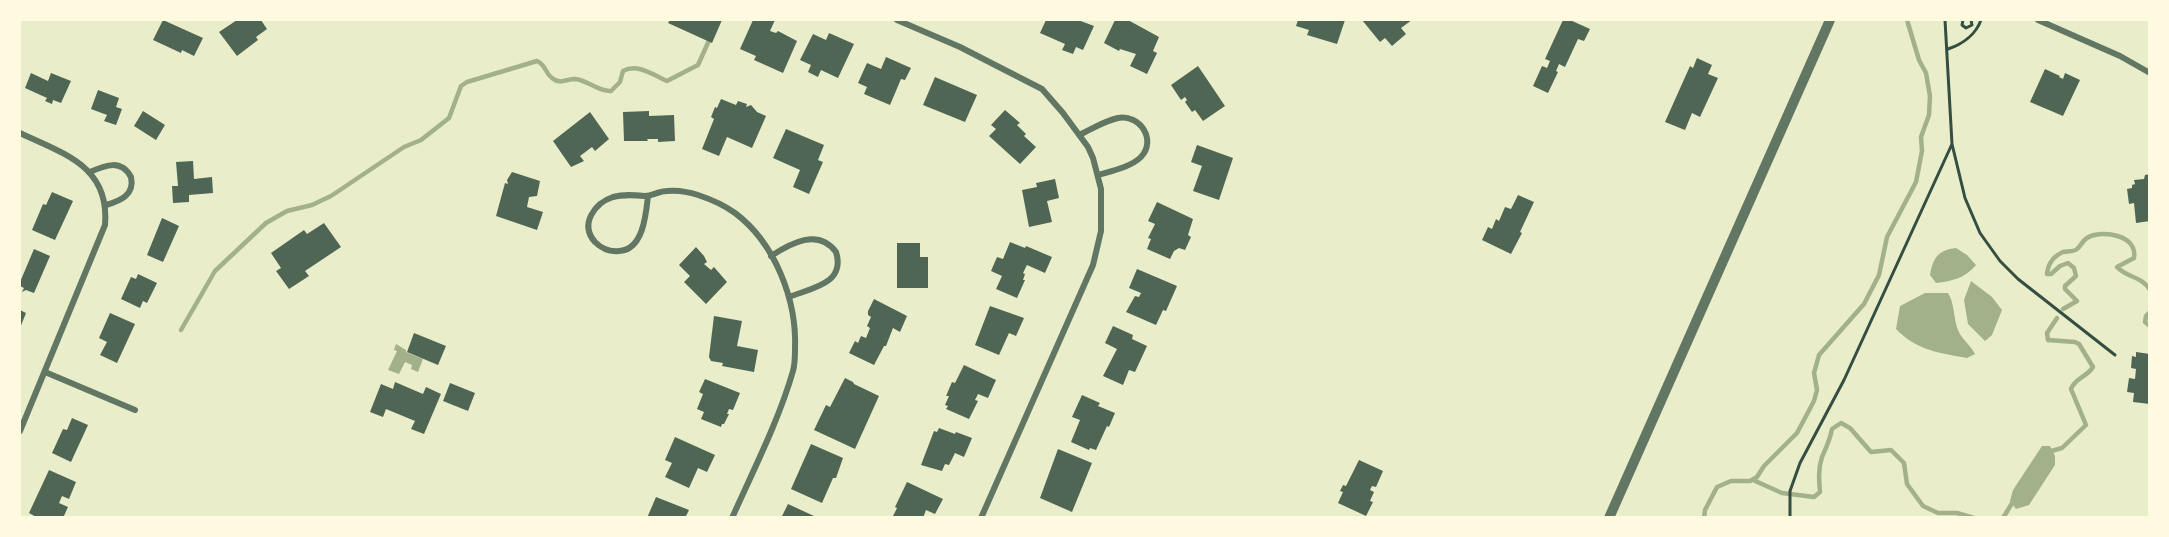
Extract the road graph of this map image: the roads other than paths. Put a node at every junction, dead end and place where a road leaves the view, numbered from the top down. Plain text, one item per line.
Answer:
1 (897, 20) edge
2 (1830, 20) edge
3 (2038, 20) edge
4 (910, 22) edge
5 (2150, 73) edge
6 (20, 133) edge
7 (1079, 135) junction
8 (90, 172) junction
9 (1098, 175) junction
10 (648, 196) junction
11 (106, 205) junction
12 (771, 256) junction
13 (789, 297) junction
14 (45, 372) junction
15 (135, 410) dead end
16 (20, 431) edge
17 (732, 518) edge
18 (981, 518) edge
19 (1609, 518) edge

1 - 4 street
2 - 19 street
3 - 5 street
4 - 7 street
6 - 8 street
7 - 9 street
7 - 9 street
8 - 11 street
8 - 11 street
9 - 18 street
10 - 10 street
10 - 12 street
11 - 14 street
12 - 13 street
12 - 13 street
13 - 17 street
14 - 15 street
14 - 16 street

